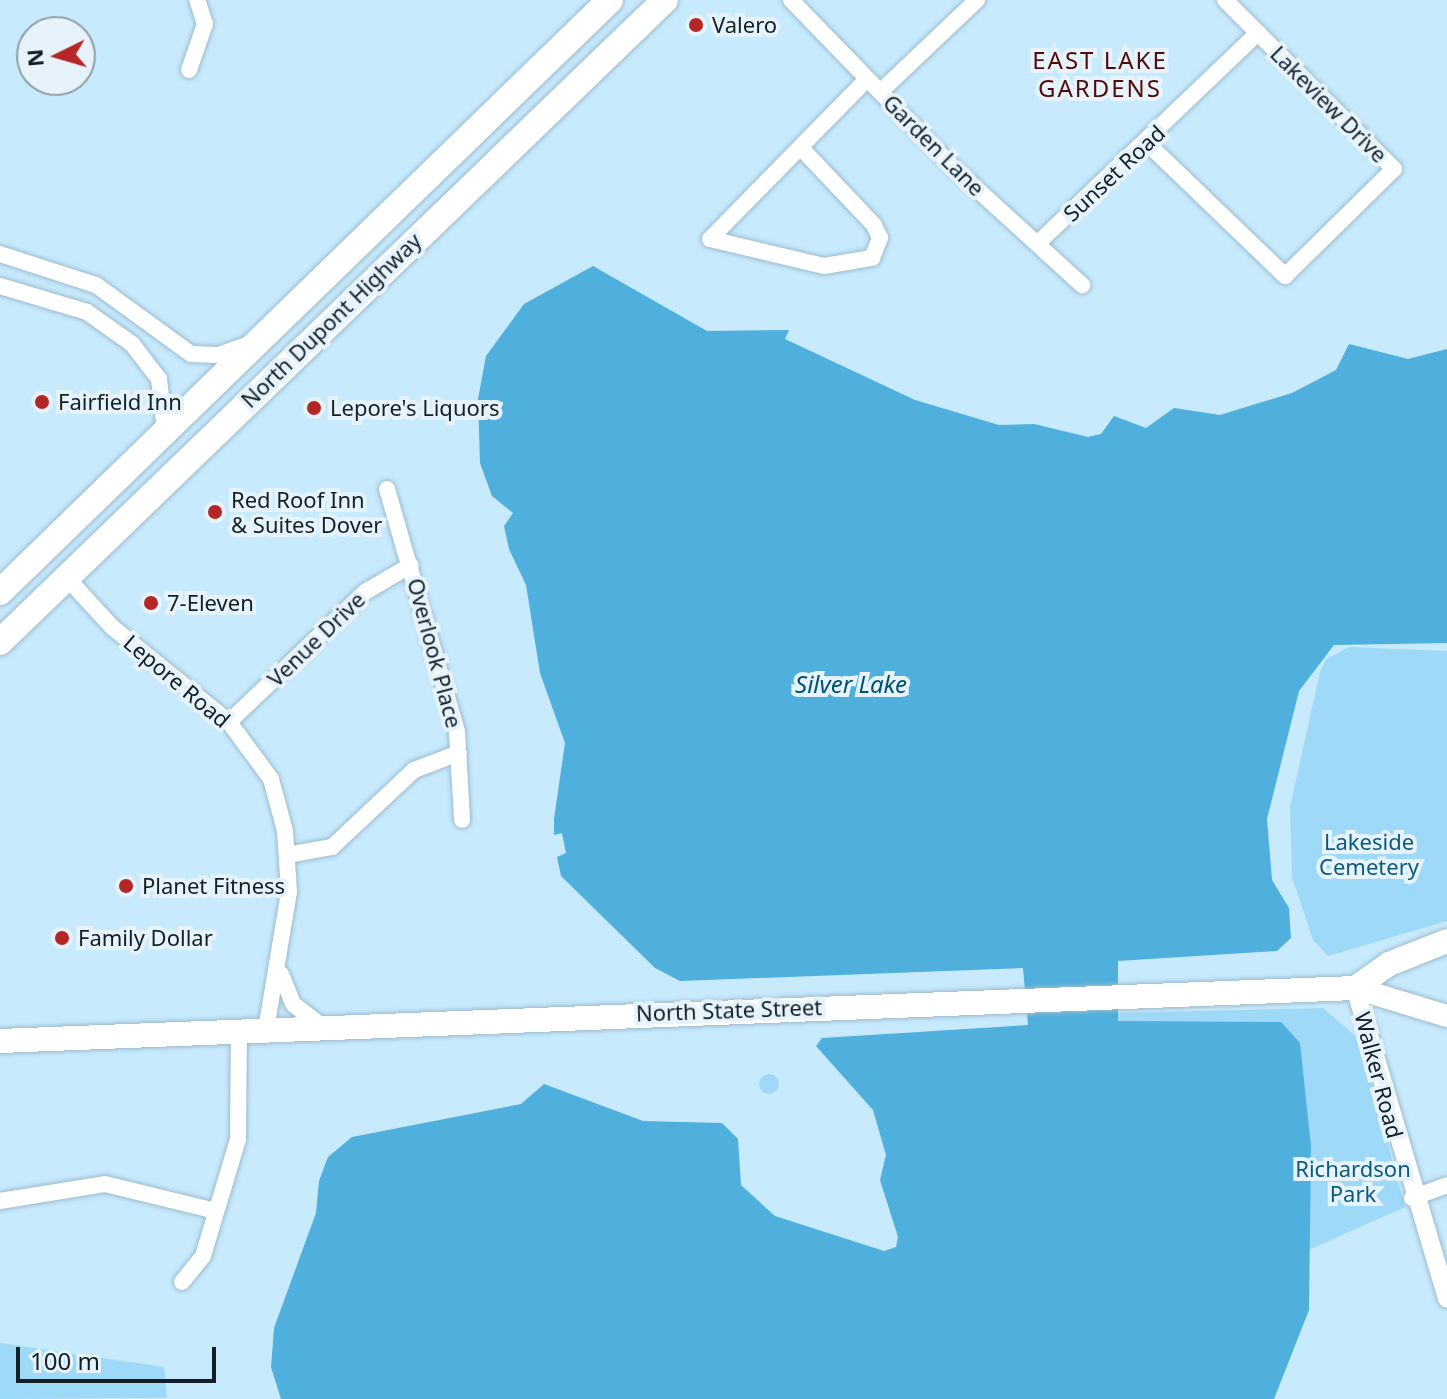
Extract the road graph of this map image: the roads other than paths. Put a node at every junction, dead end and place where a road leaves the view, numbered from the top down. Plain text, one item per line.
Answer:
1 (197, 0) edge
2 (610, 0) edge
3 (665, 0) edge
4 (791, 0) edge
5 (977, 0) edge
6 (1225, 0) edge
7 (1258, 33) junction
8 (189, 70) dead end
9 (867, 79) junction
10 (880, 92) junction
11 (1147, 143) junction
12 (801, 148) junction
13 (1037, 244) junction
14 (0, 254) edge
15 (331, 273) junction
16 (1082, 285) dead end
17 (0, 286) edge
18 (266, 338) junction
19 (285, 364) junction
20 (165, 432) junction
21 (387, 489) dead end
22 (94, 502) junction
23 (411, 565) junction
24 (67, 578) junction
25 (0, 592) edge
26 (0, 642) edge
27 (229, 722) junction
28 (459, 753) junction
29 (462, 820) dead end
30 (287, 855) junction
31 (1447, 941) edge
32 (281, 971) junction
33 (1355, 988) junction
34 (1447, 1016) edge
35 (323, 1027) junction
36 (266, 1029) junction
37 (239, 1030) junction
38 (0, 1041) edge
39 (1447, 1185) edge
40 (1412, 1198) junction
41 (0, 1201) edge
42 (216, 1211) junction
43 (182, 1282) dead end
44 (1447, 1299) edge

1 - 8 street
2 - 15 highway, North Dupont Highway
3 - 19 highway, North Dupont Highway
4 - 9 street, Garden Lane
5 - 10 street
6 - 7 street, Lakeview Drive
7 - 11 street, Sunset Road
7 - 11 street, Lakeview Drive
9 - 10 street, Garden Lane
9 - 12 street
10 - 13 street, Garden Lane
11 - 13 street, Sunset Road
12 - 12 street
13 - 16 street, Garden Lane
14 - 18 street
15 - 18 highway, North Dupont Highway
15 - 19 highway
17 - 20 street
18 - 20 highway, North Dupont Highway
19 - 24 highway, North Dupont Highway
20 - 22 highway, North Dupont Highway
21 - 23 street, Overlook Place
22 - 24 highway
22 - 25 highway, North Dupont Highway
23 - 27 street, Venue Drive
23 - 28 street, Overlook Place
24 - 26 highway, North Dupont Highway
24 - 27 street, Lepore Road
27 - 30 street, Lepore Road
28 - 29 street, Overlook Place
28 - 30 street
30 - 32 street, Lepore Road
31 - 33 main road
32 - 35 street
32 - 36 street, Lepore Road
33 - 34 main road
33 - 35 main road, North State Street
33 - 40 street, Walker Road
35 - 36 main road, North State Street
36 - 37 main road, North State Street
37 - 38 main road, North State Street
37 - 42 street
39 - 40 street
40 - 44 street, Walker Road
41 - 42 street
42 - 43 street

